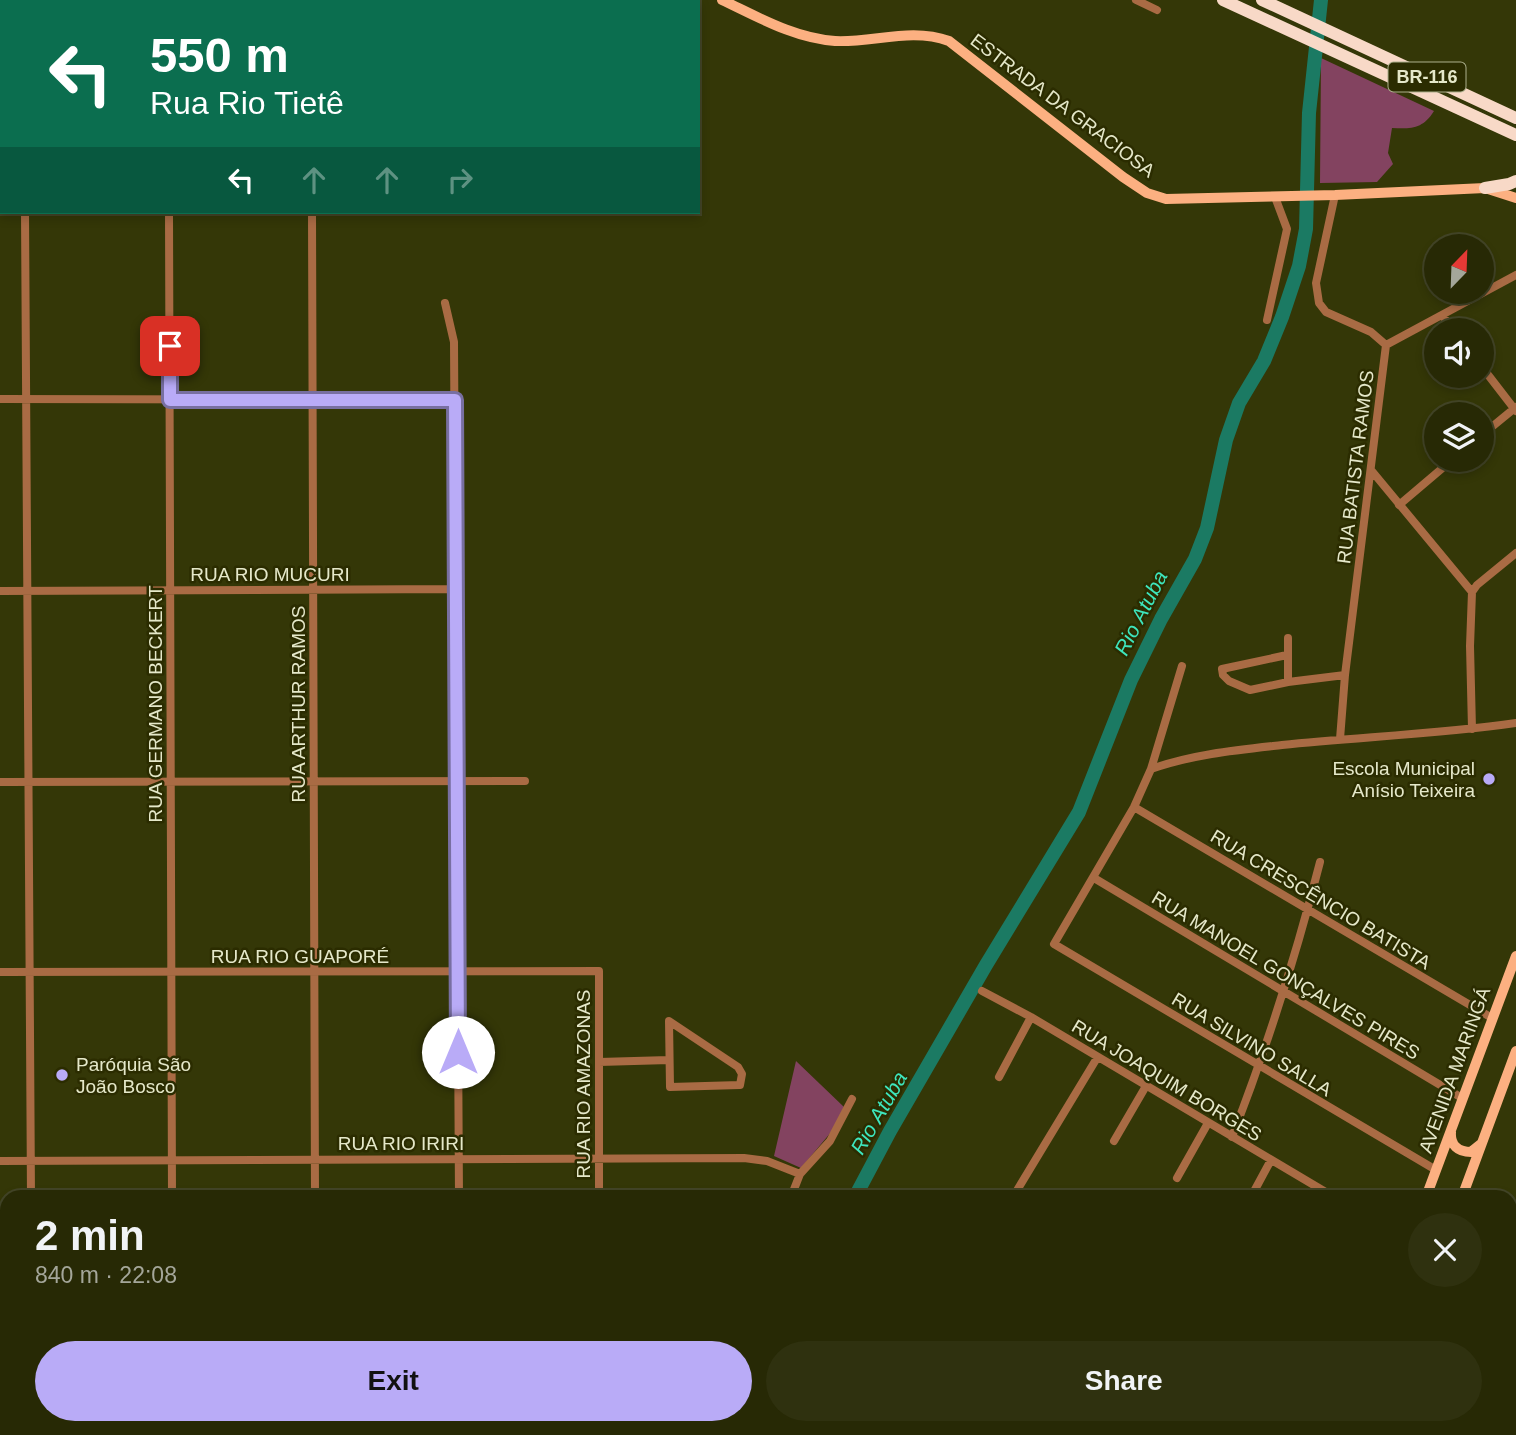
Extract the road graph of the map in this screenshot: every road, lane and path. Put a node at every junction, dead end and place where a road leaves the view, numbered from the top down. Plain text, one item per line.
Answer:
1 (722, 0) edge
2 (1136, 0) edge
3 (1223, 0) edge
4 (1262, 0) edge
5 (1157, 10) dead end
6 (1399, 64) junction
7 (1392, 77) junction
8 (1516, 110) edge
9 (1516, 118) edge
10 (1516, 135) edge
11 (1516, 141) edge
12 (1516, 181) edge
13 (1485, 188) junction
14 (1329, 195) junction
15 (1275, 197) junction
16 (1516, 198) edge
17 (25, 214) edge
18 (169, 214) edge
19 (312, 214) edge
20 (1516, 275) edge
21 (445, 303) dead end
22 (1442, 315) junction
23 (1444, 318) edge
24 (1267, 320) dead end
25 (1386, 345) junction
26 (1494, 383) edge
27 (0, 400) edge
28 (26, 400) junction
29 (170, 400) junction
30 (313, 400) junction
31 (455, 400) junction
32 (1515, 409) edge
33 (1494, 426) edge
34 (1371, 470) junction
35 (1438, 472) edge
36 (1399, 505) junction
37 (1516, 553) edge
38 (456, 589) junction
39 (170, 590) junction
40 (313, 590) junction
41 (0, 591) edge
42 (27, 591) junction
43 (1472, 592) junction
44 (1288, 638) dead end
45 (1287, 654) junction
46 (1182, 666) dead end
47 (1345, 675) junction
48 (1288, 682) junction
49 (1516, 723) edge
50 (1472, 729) junction
51 (1340, 739) junction
52 (1151, 769) junction
53 (457, 781) junction
54 (525, 781) dead end
55 (0, 782) edge
56 (29, 782) junction
57 (171, 782) junction
58 (314, 782) junction
59 (1134, 807) junction
60 (1320, 862) dead end
61 (1094, 878) junction
62 (1308, 910) junction
63 (1516, 956) edge
64 (458, 971) junction
65 (599, 971) joint
66 (0, 972) edge
67 (30, 972) junction
68 (171, 972) junction
69 (314, 972) junction
70 (1516, 985) edge
71 (1503, 989) junction
72 (982, 991) dead end
73 (1285, 992) junction
74 (1031, 1017) junction
75 (1492, 1018) junction
76 (1516, 1051) edge
77 (1097, 1058) junction
78 (669, 1060) junction
79 (599, 1062) junction
80 (1259, 1067) junction
81 (999, 1077) dead end
82 (1146, 1086) junction
83 (1462, 1098) junction
84 (852, 1099) dead end
85 (1208, 1123) junction
86 (1451, 1132) junction
87 (1232, 1137) junction
88 (1114, 1141) dead end
89 (1483, 1142) junction
90 (599, 1158) junction
91 (315, 1159) junction
92 (459, 1159) junction
93 (0, 1160) edge
94 (30, 1160) junction
95 (172, 1160) junction
96 (1271, 1160) junction
97 (1436, 1170) junction
98 (800, 1174) junction
99 (1177, 1178) dead end
100 (31, 1190) edge
101 (172, 1190) edge
102 (315, 1190) edge
103 (459, 1190) edge
104 (598, 1190) edge
105 (794, 1190) edge
106 (1017, 1190) edge
107 (1255, 1190) edge
108 (1322, 1190) edge
109 (1429, 1190) edge
110 (1465, 1190) edge

1 - 15 main road, ESTRADA DA GRACIOSA
2 - 5 street
3 - 7 highway, BR-116
4 - 6 highway, BR-116
6 - 8 highway
6 - 9 highway, BR-116
7 - 10 highway, BR-116
7 - 11 highway
12 - 13 highway
13 - 14 main road, ESTRADA DA GRACIOSA
13 - 16 main road, ESTRADA DA GRACIOSA
14 - 15 main road, ESTRADA DA GRACIOSA
14 - 25 street
15 - 24 street
17 - 28 street
18 - 29 street, RUA GERMANO BECKERT
19 - 30 street, RUA ARTHUR RAMOS
20 - 22 street, RUA BATISTA RAMOS
21 - 31 street
22 - 23 street
22 - 25 street, RUA BATISTA RAMOS
25 - 34 street, RUA BATISTA RAMOS
26 - 32 street
27 - 28 street
28 - 29 street
28 - 42 street
29 - 30 street
29 - 39 street, RUA GERMANO BECKERT
30 - 31 street
30 - 40 street, RUA ARTHUR RAMOS
31 - 38 street
32 - 33 street
34 - 36 street
34 - 47 street, RUA BATISTA RAMOS
35 - 36 street
36 - 43 street
37 - 43 street
38 - 40 street, RUA RIO MUCURI
38 - 53 street
39 - 40 street, RUA RIO MUCURI
39 - 42 street, RUA RIO MUCURI
39 - 57 street, RUA GERMANO BECKERT
40 - 58 street, RUA ARTHUR RAMOS
41 - 42 street, RUA RIO MUCURI
42 - 56 street
43 - 50 street
44 - 45 street
45 - 48 street
45 - 48 street
46 - 52 street
47 - 48 street
47 - 51 street, RUA BATISTA RAMOS
49 - 50 street
50 - 51 street
51 - 52 street
52 - 59 street
53 - 54 street
53 - 58 street
53 - 64 street
55 - 56 street
56 - 57 street
56 - 67 street
57 - 58 street
57 - 68 street, RUA GERMANO BECKERT
58 - 69 street, RUA ARTHUR RAMOS
59 - 61 street
59 - 62 street, RUA CRESCÊNCIO BATISTA
60 - 62 street
61 - 73 street, RUA MANOEL GONÇALVES PIRES
61 - 80 street, RUA SILVINO SALLA
62 - 73 street
62 - 75 street, RUA CRESCÊNCIO BATISTA
63 - 71 main road, AVENIDA MARINGÁ
64 - 65 street, RUA RIO GUAPORÉ
64 - 69 street, RUA RIO GUAPORÉ
64 - 92 street
65 - 79 street, RUA RIO AMAZONAS
66 - 67 street, RUA RIO GUAPORÉ
67 - 68 street, RUA RIO GUAPORÉ
67 - 94 street
68 - 69 street, RUA RIO GUAPORÉ
68 - 95 street, RUA GERMANO BECKERT
69 - 91 street, RUA ARTHUR RAMOS
70 - 71 main road
71 - 75 main road, AVENIDA MARINGÁ
72 - 74 street, RUA JOAQUIM BORGES
73 - 80 street
73 - 83 street, RUA MANOEL GONÇALVES PIRES
74 - 77 street, RUA JOAQUIM BORGES
74 - 81 street
75 - 83 main road, AVENIDA MARINGÁ
76 - 89 main road
77 - 82 street, RUA JOAQUIM BORGES
77 - 106 street
78 - 78 street
78 - 79 street
79 - 90 street, RUA RIO AMAZONAS
80 - 87 street
80 - 97 street, RUA SILVINO SALLA
82 - 85 street, RUA JOAQUIM BORGES
82 - 88 street
83 - 86 main road, AVENIDA MARINGÁ
84 - 98 street
85 - 87 street, RUA JOAQUIM BORGES
85 - 99 street
86 - 89 main road
86 - 97 main road, AVENIDA MARINGÁ
87 - 96 street, RUA JOAQUIM BORGES
89 - 110 main road
90 - 92 street, RUA RIO IRIRI
90 - 98 street, RUA RIO IRIRI
90 - 104 street, RUA RIO AMAZONAS
91 - 92 street, RUA RIO IRIRI
91 - 95 street, RUA RIO IRIRI
91 - 102 street, RUA ARTHUR RAMOS
92 - 103 street
93 - 94 street, RUA RIO IRIRI
94 - 95 street, RUA RIO IRIRI
94 - 100 street
95 - 101 street, RUA GERMANO BECKERT
96 - 107 street
96 - 108 street, RUA JOAQUIM BORGES
97 - 109 main road, AVENIDA MARINGÁ
98 - 105 street

